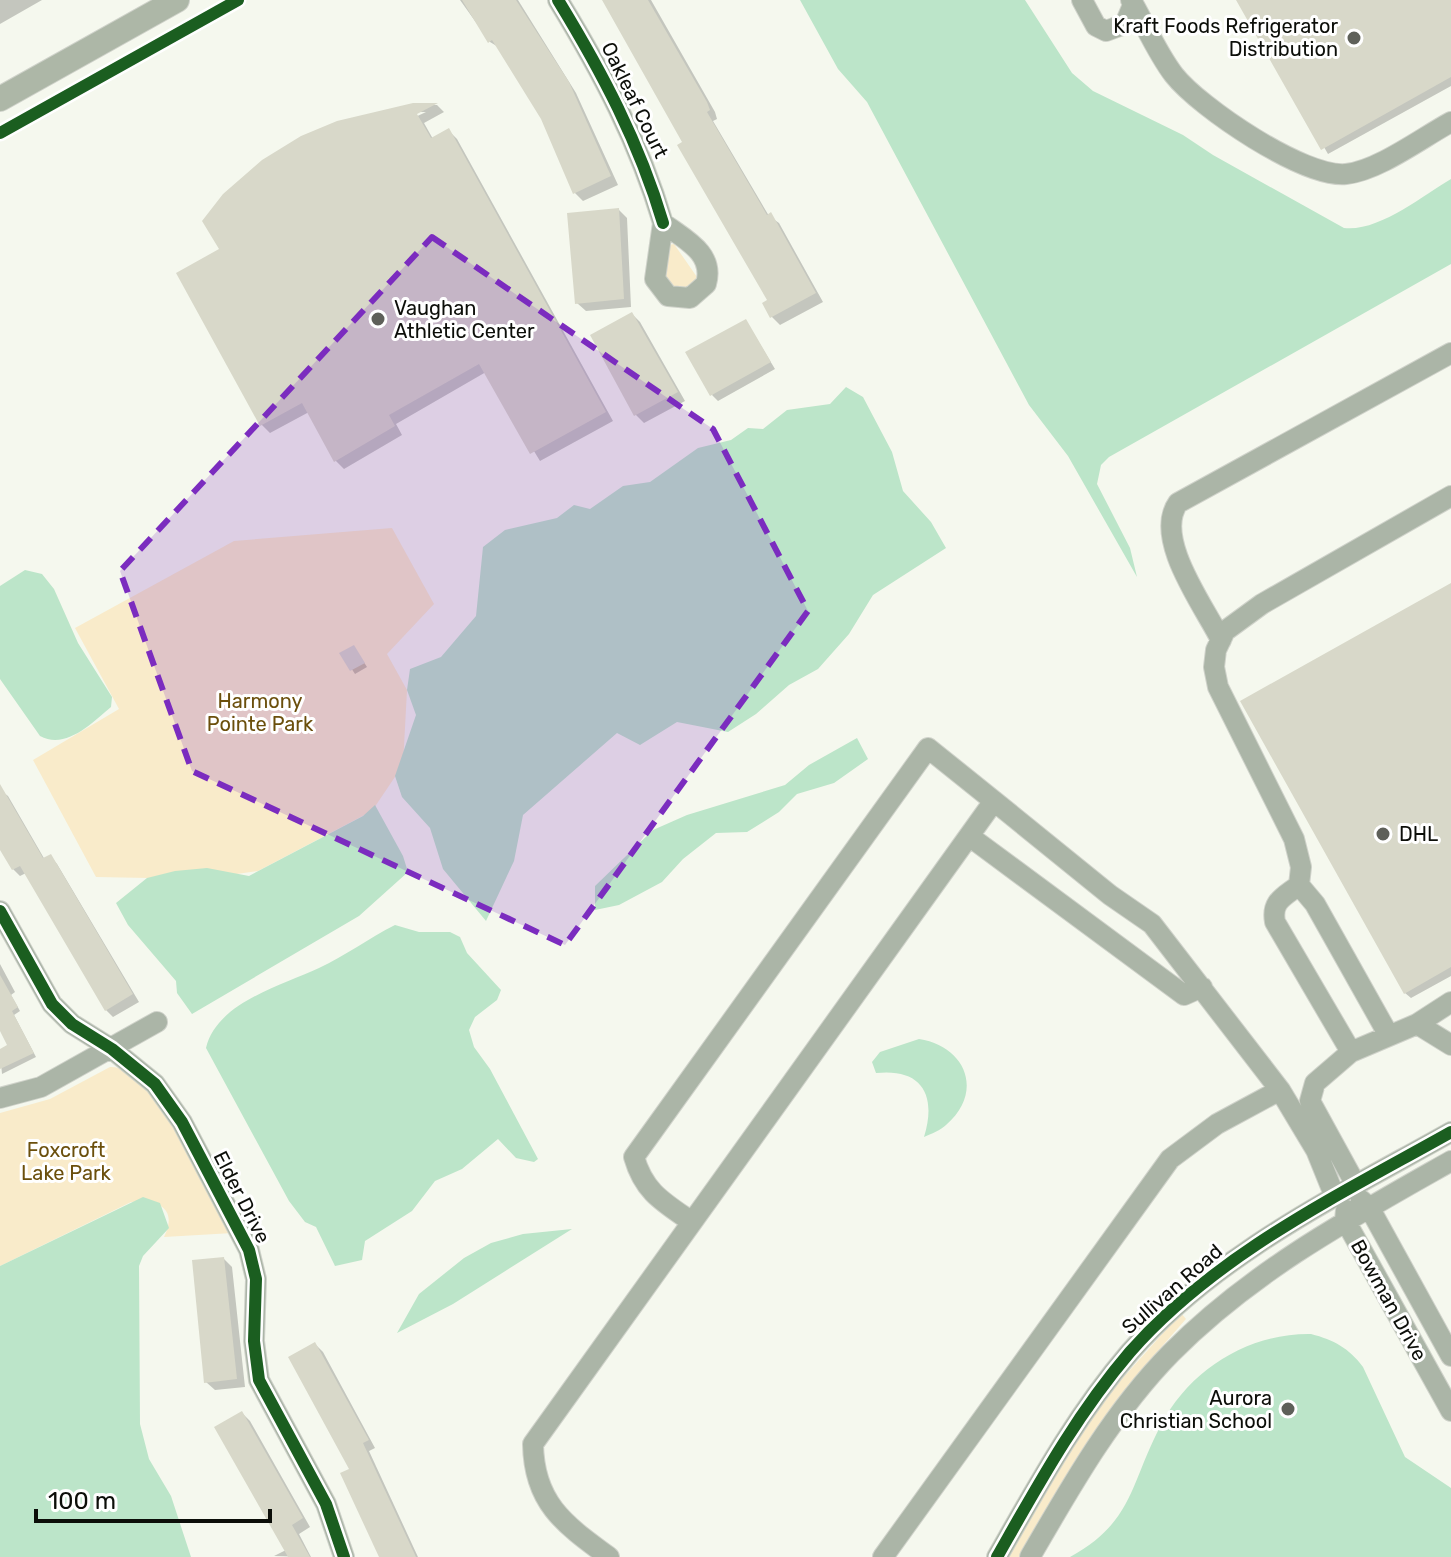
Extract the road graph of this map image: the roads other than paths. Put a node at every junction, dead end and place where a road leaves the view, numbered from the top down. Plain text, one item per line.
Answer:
1 (177, 0) edge
2 (558, 0) edge
3 (1082, 0) edge
4 (1132, 2) edge
5 (0, 99) edge
6 (1451, 122) edge
7 (663, 223) dead end
8 (1451, 353) edge
9 (1451, 496) edge
10 (1221, 640) junction
11 (994, 801) junction
12 (969, 836) junction
13 (1299, 885) junction
14 (0, 911) edge
15 (1202, 987) junction
16 (1451, 1002) edge
17 (157, 1022) dead end
18 (1417, 1024) junction
19 (1388, 1034) junction
20 (1451, 1045) edge
21 (112, 1049) junction
22 (1351, 1052) junction
23 (1280, 1090) junction
24 (0, 1098) edge
25 (1301, 1106) junction
26 (1451, 1132) edge
27 (1451, 1161) edge
28 (1347, 1191) junction
29 (1369, 1207) junction
30 (1345, 1220) junction
31 (692, 1222) junction
32 (1451, 1356) edge
33 (1451, 1411) edge
34 (344, 1557) edge
35 (609, 1557) edge
36 (883, 1557) edge
37 (997, 1557) edge
38 (1030, 1557) edge

1 - 5 main road
2 - 7 street, Oakleaf Court
3 - 4 street
4 - 6 street
8 - 10 street
9 - 10 street
10 - 13 street
11 - 12 street
11 - 15 street
11 - 31 street
12 - 15 street
12 - 31 street
13 - 19 street
13 - 22 street
14 - 21 street, Elder Drive
15 - 23 street
16 - 18 street
17 - 21 street
18 - 19 street
18 - 20 street
19 - 22 street
21 - 24 street
21 - 34 street, Elder Drive
22 - 25 street
23 - 25 street
23 - 36 street
25 - 28 street
26 - 28 street, Sullivan Road
27 - 29 street
28 - 29 street, Bowman Drive
28 - 30 street, Bowman Drive
28 - 37 street, Sullivan Road
29 - 30 street
29 - 32 street, Bowman Drive
30 - 33 street, Bowman Drive
30 - 38 street
31 - 35 street

